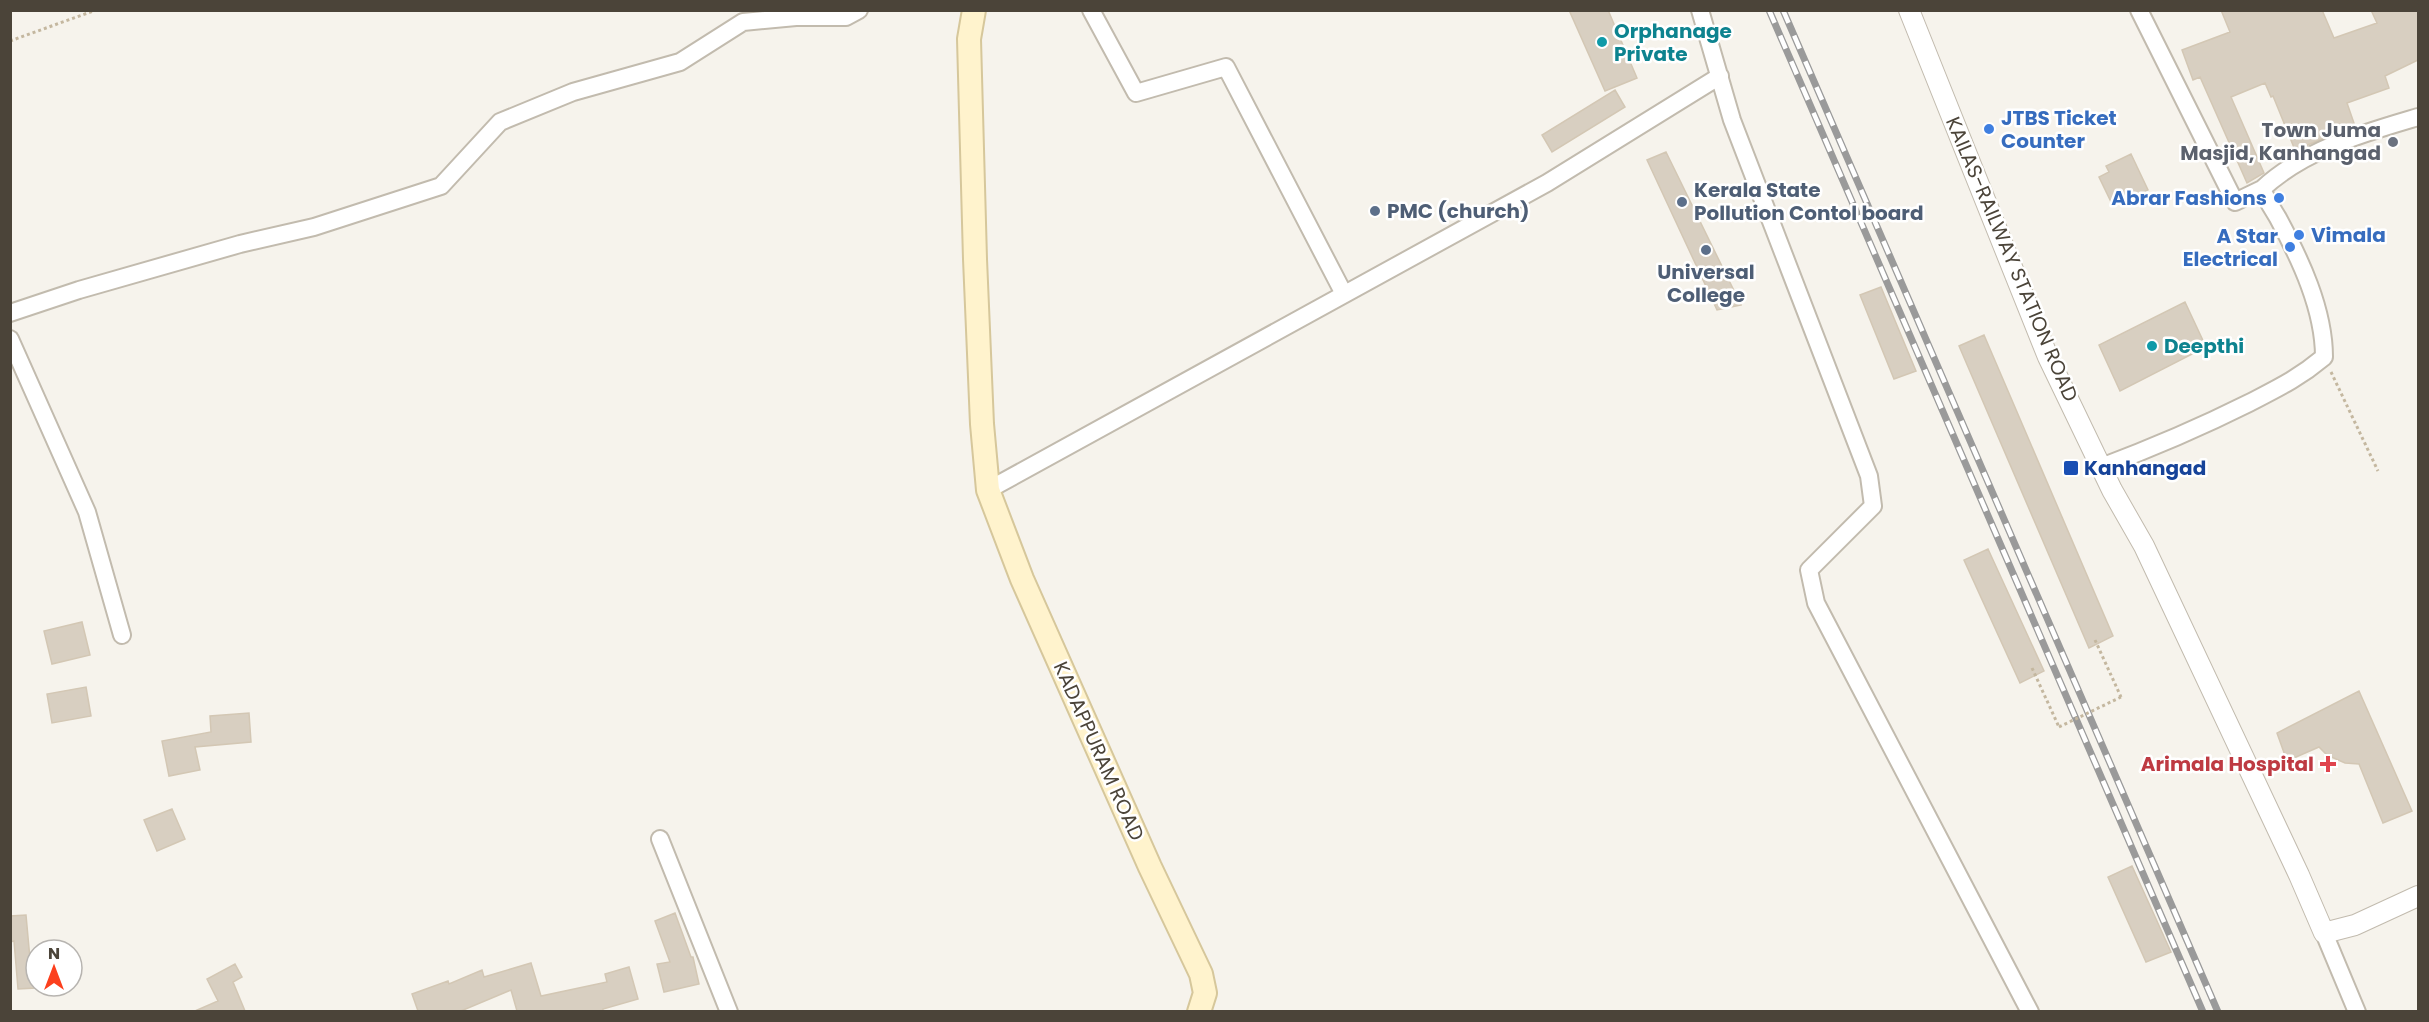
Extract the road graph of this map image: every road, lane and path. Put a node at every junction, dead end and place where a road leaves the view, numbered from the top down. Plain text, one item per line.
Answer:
1 (96, 10) edge
2 (859, 10) edge
3 (974, 10) edge
4 (1092, 10) edge
5 (1700, 10) edge
6 (1909, 10) edge
7 (2139, 10) edge
8 (10, 41) edge
9 (1720, 76) junction
10 (2418, 117) edge
11 (2262, 189) junction
12 (1344, 294) junction
13 (10, 313) edge
14 (10, 339) edge
15 (2324, 357) junction
16 (2101, 467) junction
17 (2378, 471) dead end
18 (988, 490) junction
19 (122, 635) dead end
20 (2095, 640) dead end
21 (2032, 668) dead end
22 (660, 839) dead end
23 (2418, 896) edge
24 (2324, 933) junction
25 (729, 1011) edge
26 (1199, 1011) edge
27 (2030, 1011) edge
28 (2357, 1011) edge

1 - 8 path
2 - 13 street
3 - 18 main road, KADAPPURAM ROAD
4 - 12 street
5 - 9 street
6 - 16 street, KAILAS-RAILWAY STATION ROAD
7 - 11 street
9 - 12 street
9 - 27 street
10 - 11 street
11 - 15 street
12 - 18 street
14 - 19 street
15 - 16 street
15 - 17 path
16 - 24 street, KAILAS-RAILWAY STATION ROAD
18 - 26 main road, KADAPPURAM ROAD
20 - 21 path, bridge
22 - 25 street
23 - 24 street
24 - 28 street

